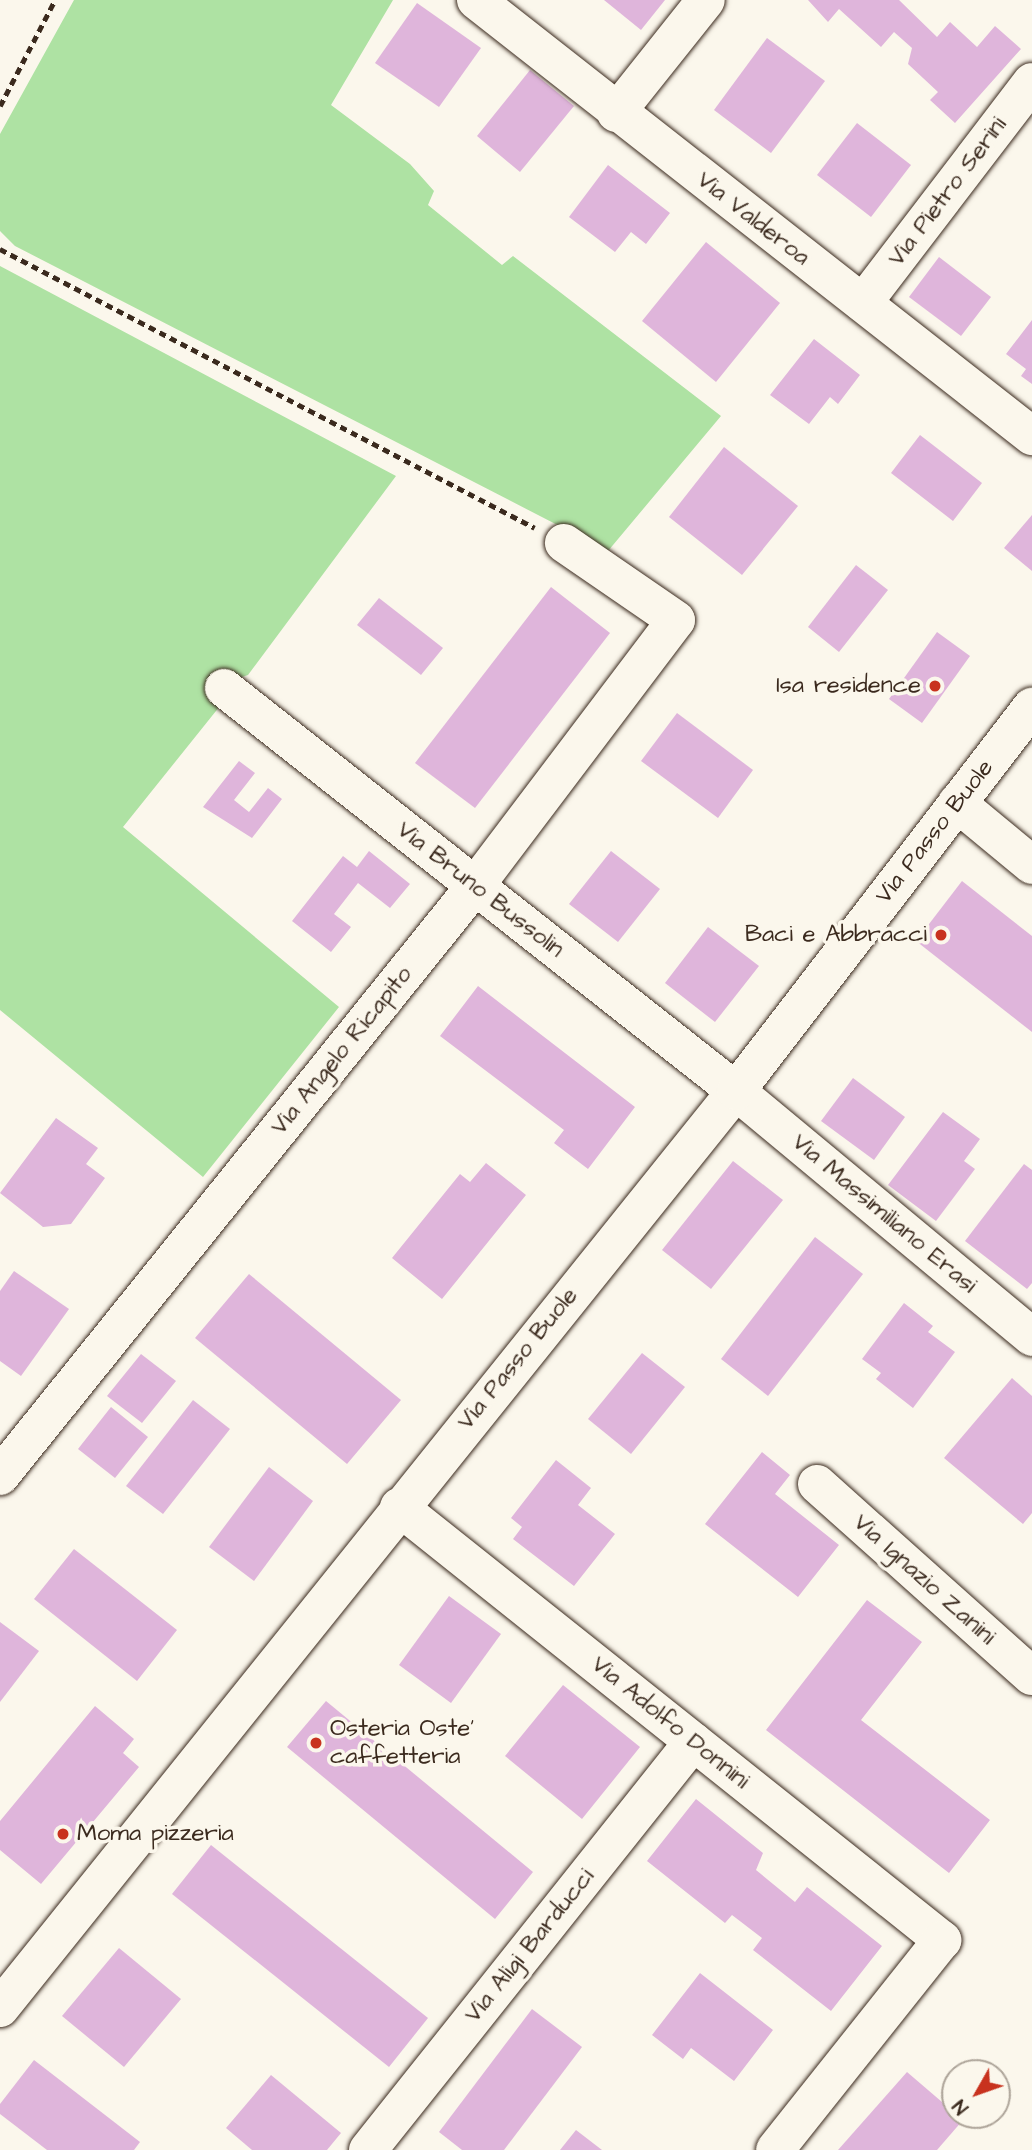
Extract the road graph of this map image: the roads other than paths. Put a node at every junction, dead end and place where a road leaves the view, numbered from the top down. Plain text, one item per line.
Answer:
1 (476, 0) edge
2 (706, 0) edge
3 (1032, 82) edge
4 (616, 113) junction
5 (863, 303) junction
6 (1032, 436) edge
7 (564, 543) road end
8 (224, 688) dead end
9 (1032, 707) edge
10 (957, 803) junction
11 (1032, 865) edge
12 (475, 886) junction
13 (736, 1091) junction
14 (1032, 1337) edge
15 (0, 1476) edge
16 (817, 1484) dead end
17 (399, 1507) junction
18 (1032, 1676) edge
19 (693, 1742) junction
20 (0, 2008) edge
21 (368, 2150) edge
22 (775, 2150) edge

1 - 4 street, Via Valderoa
2 - 4 street
3 - 5 street, Via Pietro Serini
4 - 5 street, Via Valderoa
5 - 6 street, Via Valderoa
7 - 12 street, Via Angelo Ricapito
8 - 12 street, Via Bruno Bussolin
9 - 10 street, Via Passo Buole
10 - 11 street
10 - 13 street, Via Passo Buole
12 - 13 street, Via Bruno Bussolin
12 - 15 street, Via Angelo Ricapito
13 - 14 street, Via Massimiliano Erasi
13 - 17 street, Via Passo Buole
16 - 18 street, Via Ignazio Zanini
17 - 19 street, Via Adolfo Donnini
17 - 20 street, Via Passo Buole
19 - 21 street, Via Aligi Barducci
19 - 22 street, Via Adolfo Donnini

